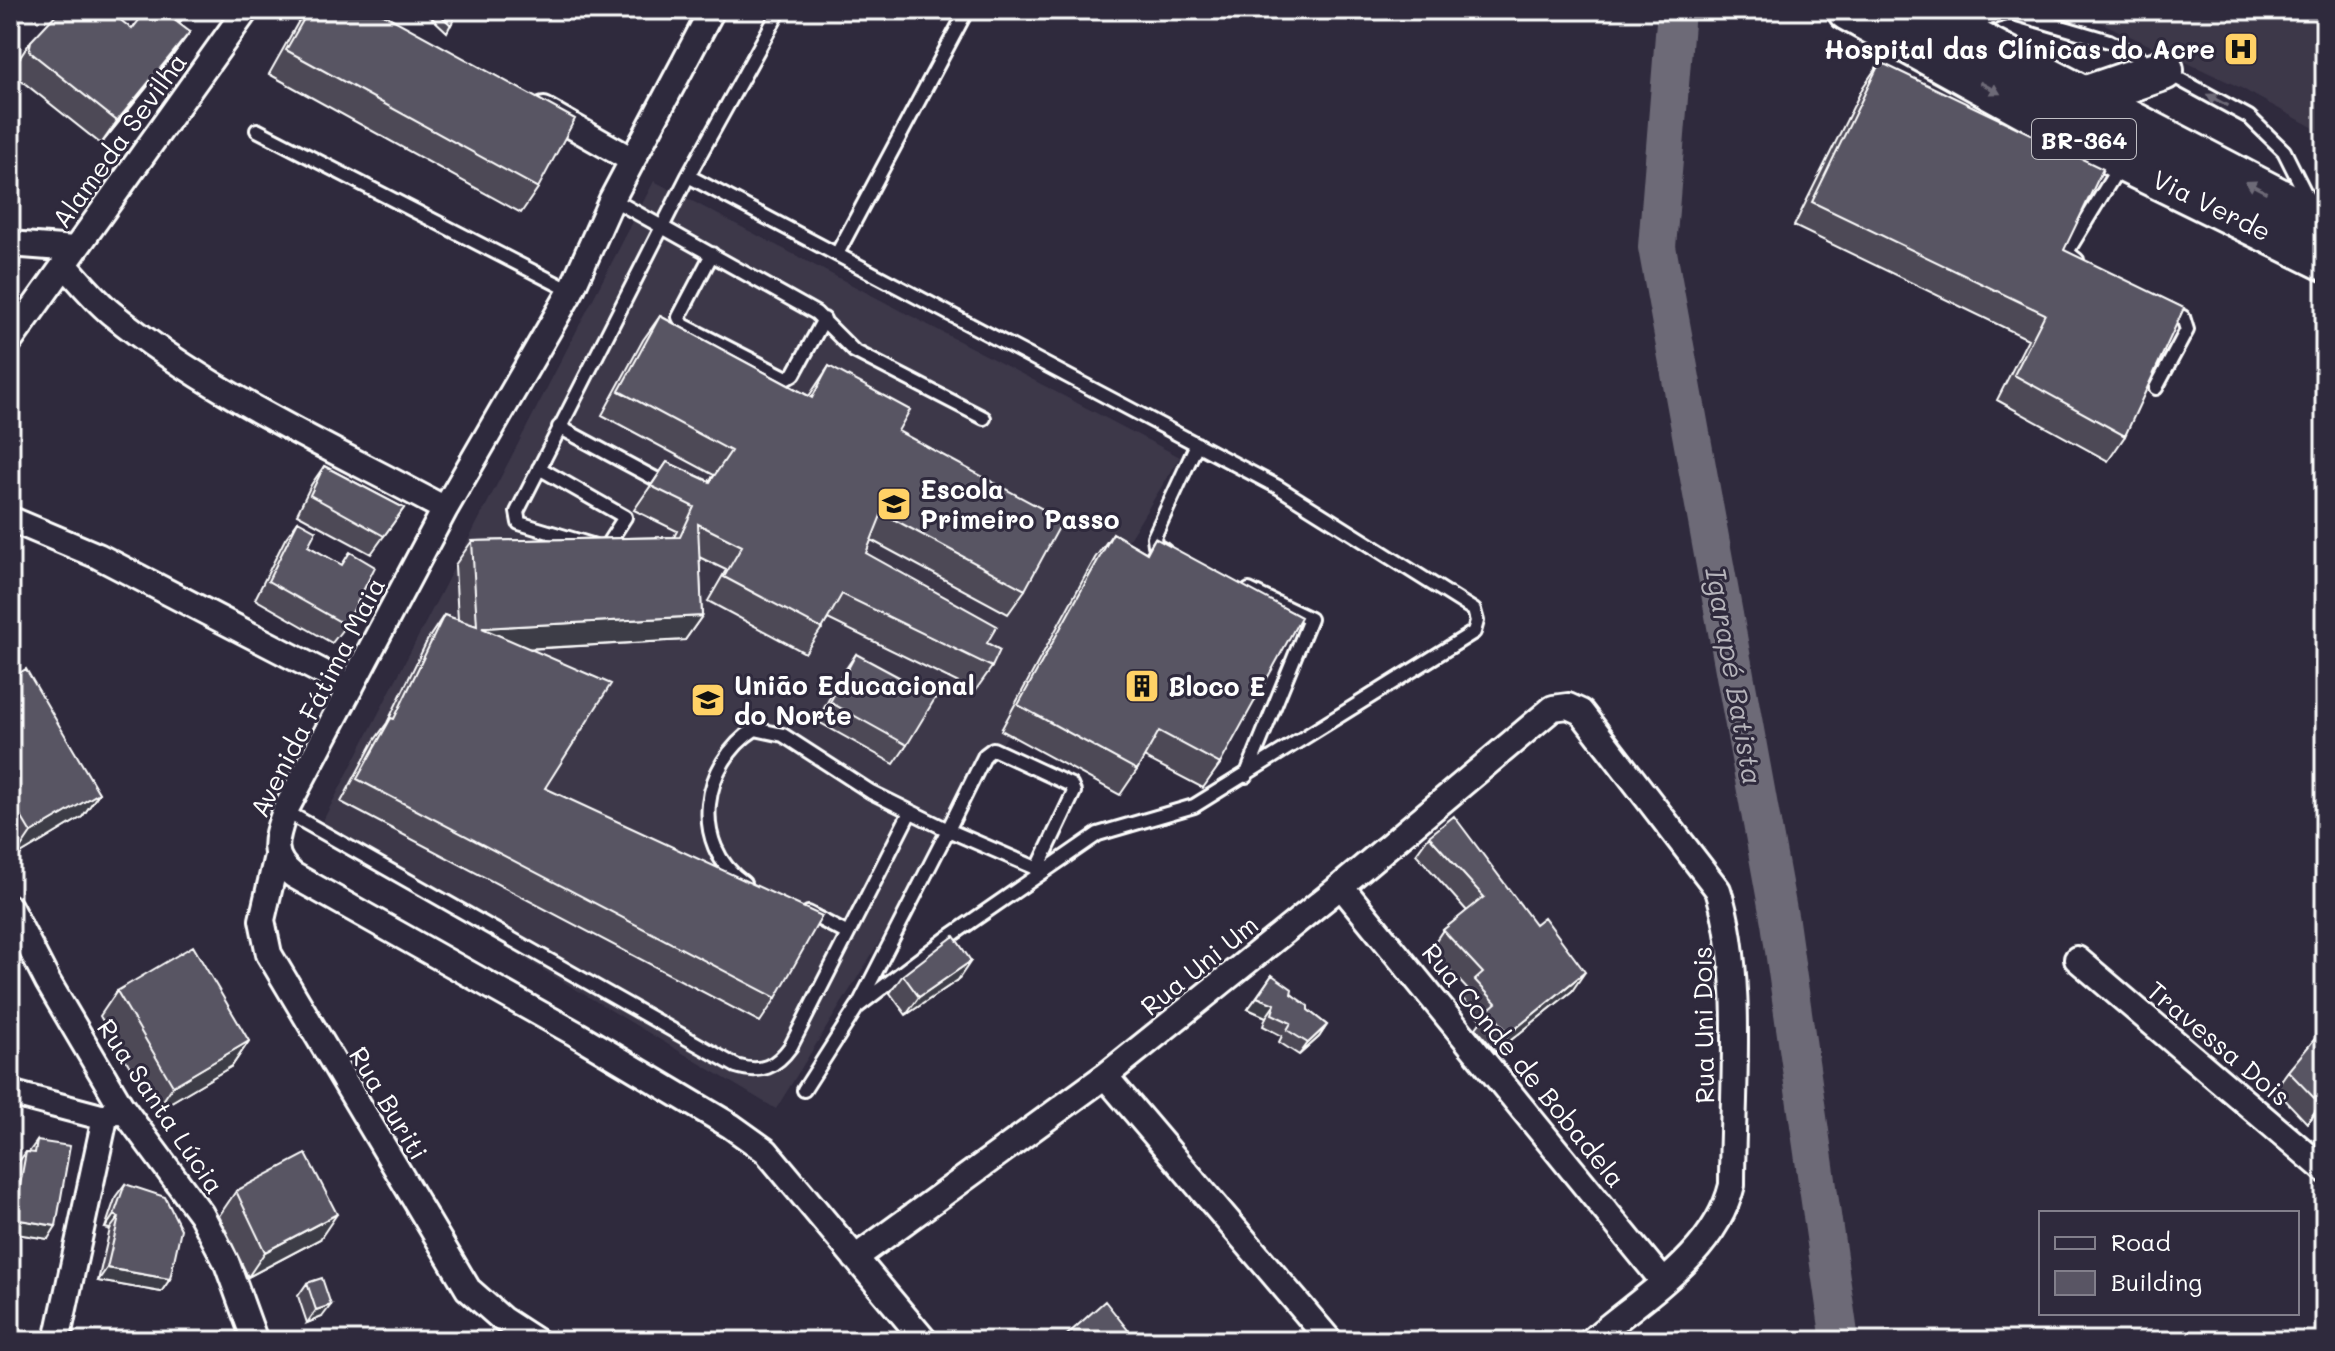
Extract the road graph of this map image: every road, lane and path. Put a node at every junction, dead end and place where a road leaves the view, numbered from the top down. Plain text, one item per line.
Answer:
1 (246, 10) edge
2 (712, 10) edge
3 (780, 10) edge
4 (967, 10) edge
5 (1848, 10) edge
6 (1917, 10) edge
7 (1952, 28) junction
8 (2163, 70) junction
9 (522, 97) edge
10 (2084, 97) junction
11 (257, 130) dead end
12 (632, 160) junction
13 (2123, 161) junction
14 (688, 176) junction
15 (612, 199) junction
16 (2322, 221) edge
17 (663, 227) junction
18 (10, 244) edge
19 (712, 254) junction
20 (837, 254) junction
21 (69, 257) junction
22 (2325, 260) edge
23 (2094, 269) edge
24 (571, 291) junction
25 (2157, 304) edge
26 (824, 319) junction
27 (10, 341) edge
28 (2156, 388) edge
29 (984, 418) dead end
30 (559, 427) junction
31 (1197, 444) junction
32 (539, 468) junction
33 (670, 486) edge
34 (445, 509) junction
35 (10, 519) edge
36 (1173, 554) edge
37 (1241, 586) edge
38 (351, 687) junction
39 (1568, 706) joint
40 (1246, 776) junction
41 (285, 811) junction
42 (910, 812) junction
43 (948, 830) junction
44 (276, 860) junction
45 (1042, 870) junction
46 (1341, 886) junction
47 (760, 891) edge
48 (10, 908) edge
49 (797, 908) edge
50 (848, 934) junction
51 (2077, 959) dead end
52 (857, 1007) junction
53 (1105, 1076) junction
54 (804, 1090) dead end
55 (10, 1093) edge
56 (113, 1112) junction
57 (2325, 1170) edge
58 (855, 1258) junction
59 (1662, 1280) junction
60 (57, 1341) edge
61 (255, 1341) edge
62 (536, 1341) edge
63 (925, 1341) edge
64 (1330, 1341) edge
65 (1591, 1341) edge

1 - 21 street, Alameda Sevilha
2 - 12 street, Avenida Fátima Maia
3 - 14 lane
4 - 20 lane
5 -> 13 main road, Via Verde / BR-364
6 - 7 main road, Via Verde / BR-364
7 - 8 lane
7 - 10 main road, Via Verde / BR-364
8 - 10 main road
16 -> 8 lane
9 - 12 street
16 -> 10 main road, Via Verde / BR-364
11 - 24 lane
12 - 15 street, Avenida Fátima Maia
13 - 22 main road, Via Verde / BR-364
13 - 23 lane
14 - 17 lane
14 - 20 lane
15 - 17 lane
15 - 24 street, Avenida Fátima Maia
17 - 19 lane
17 - 30 lane
18 - 21 street
19 - 26 lane
19 - 26 lane
20 - 31 lane
21 - 27 street, Alameda Sevilha
21 - 34 street
24 - 34 street, Avenida Fátima Maia
25 - 28 lane
26 - 29 lane
30 - 32 lane
30 - 33 lane
31 - 36 lane
31 - 40 lane
32 - 32 lane
34 - 38 street, Avenida Fátima Maia
35 - 38 street
37 - 40 lane
38 - 41 street, Avenida Fátima Maia
39 - 46 street, Rua Uni Um
39 - 59 street, Rua Uni Dois
40 - 45 lane
41 - 44 street, Avenida Fátima Maia
41 - 50 lane
42 - 43 lane
42 - 47 lane
42 - 50 lane
43 - 45 lane
43 - 45 lane
43 - 52 lane
44 - 58 street, Avenida Fátima Maia
44 - 62 street, Rua Buriti
45 - 52 lane
46 - 53 street, Rua Uni Um
46 - 59 street, Rua Conde de Bobadela
48 - 56 street, Rua Santa Lúcia
49 - 50 lane
51 - 57 street, Travessa Dois
52 - 54 lane
53 - 58 street, Rua Uni Um
53 - 64 street
55 - 56 street
56 - 60 street
56 - 61 street, Rua Santa Lúcia
58 - 63 street, Avenida Fátima Maia
59 - 65 street, Rua Uni Dois

